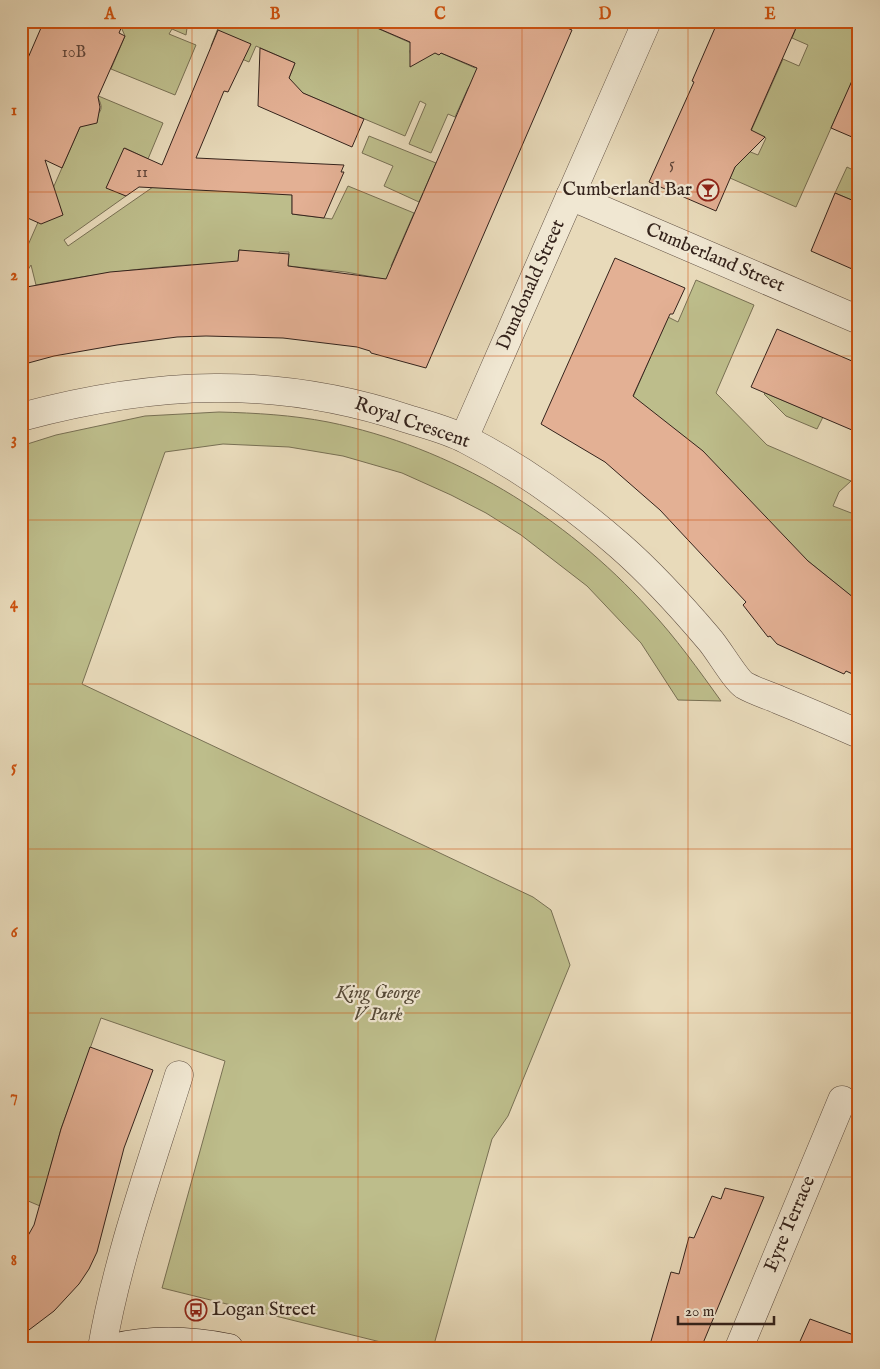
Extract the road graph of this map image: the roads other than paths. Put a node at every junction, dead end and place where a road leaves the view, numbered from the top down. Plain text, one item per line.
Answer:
1 (647, 21) edge
2 (570, 196) junction
3 (859, 320) edge
4 (21, 417) edge
5 (464, 438) junction
6 (859, 734) edge
7 (179, 1075) dead end
8 (842, 1100) dead end
9 (102, 1348) edge
10 (112, 1348) edge
11 (229, 1348) edge
12 (739, 1348) edge

1 - 2 street, Dundonald Street
2 - 3 street, Cumberland Street
2 - 5 street, Dundonald Street
4 - 5 street, Royal Crescent
5 - 6 street, Royal Crescent
7 - 9 street
8 - 12 street, Eyre Terrace
10 - 11 street

